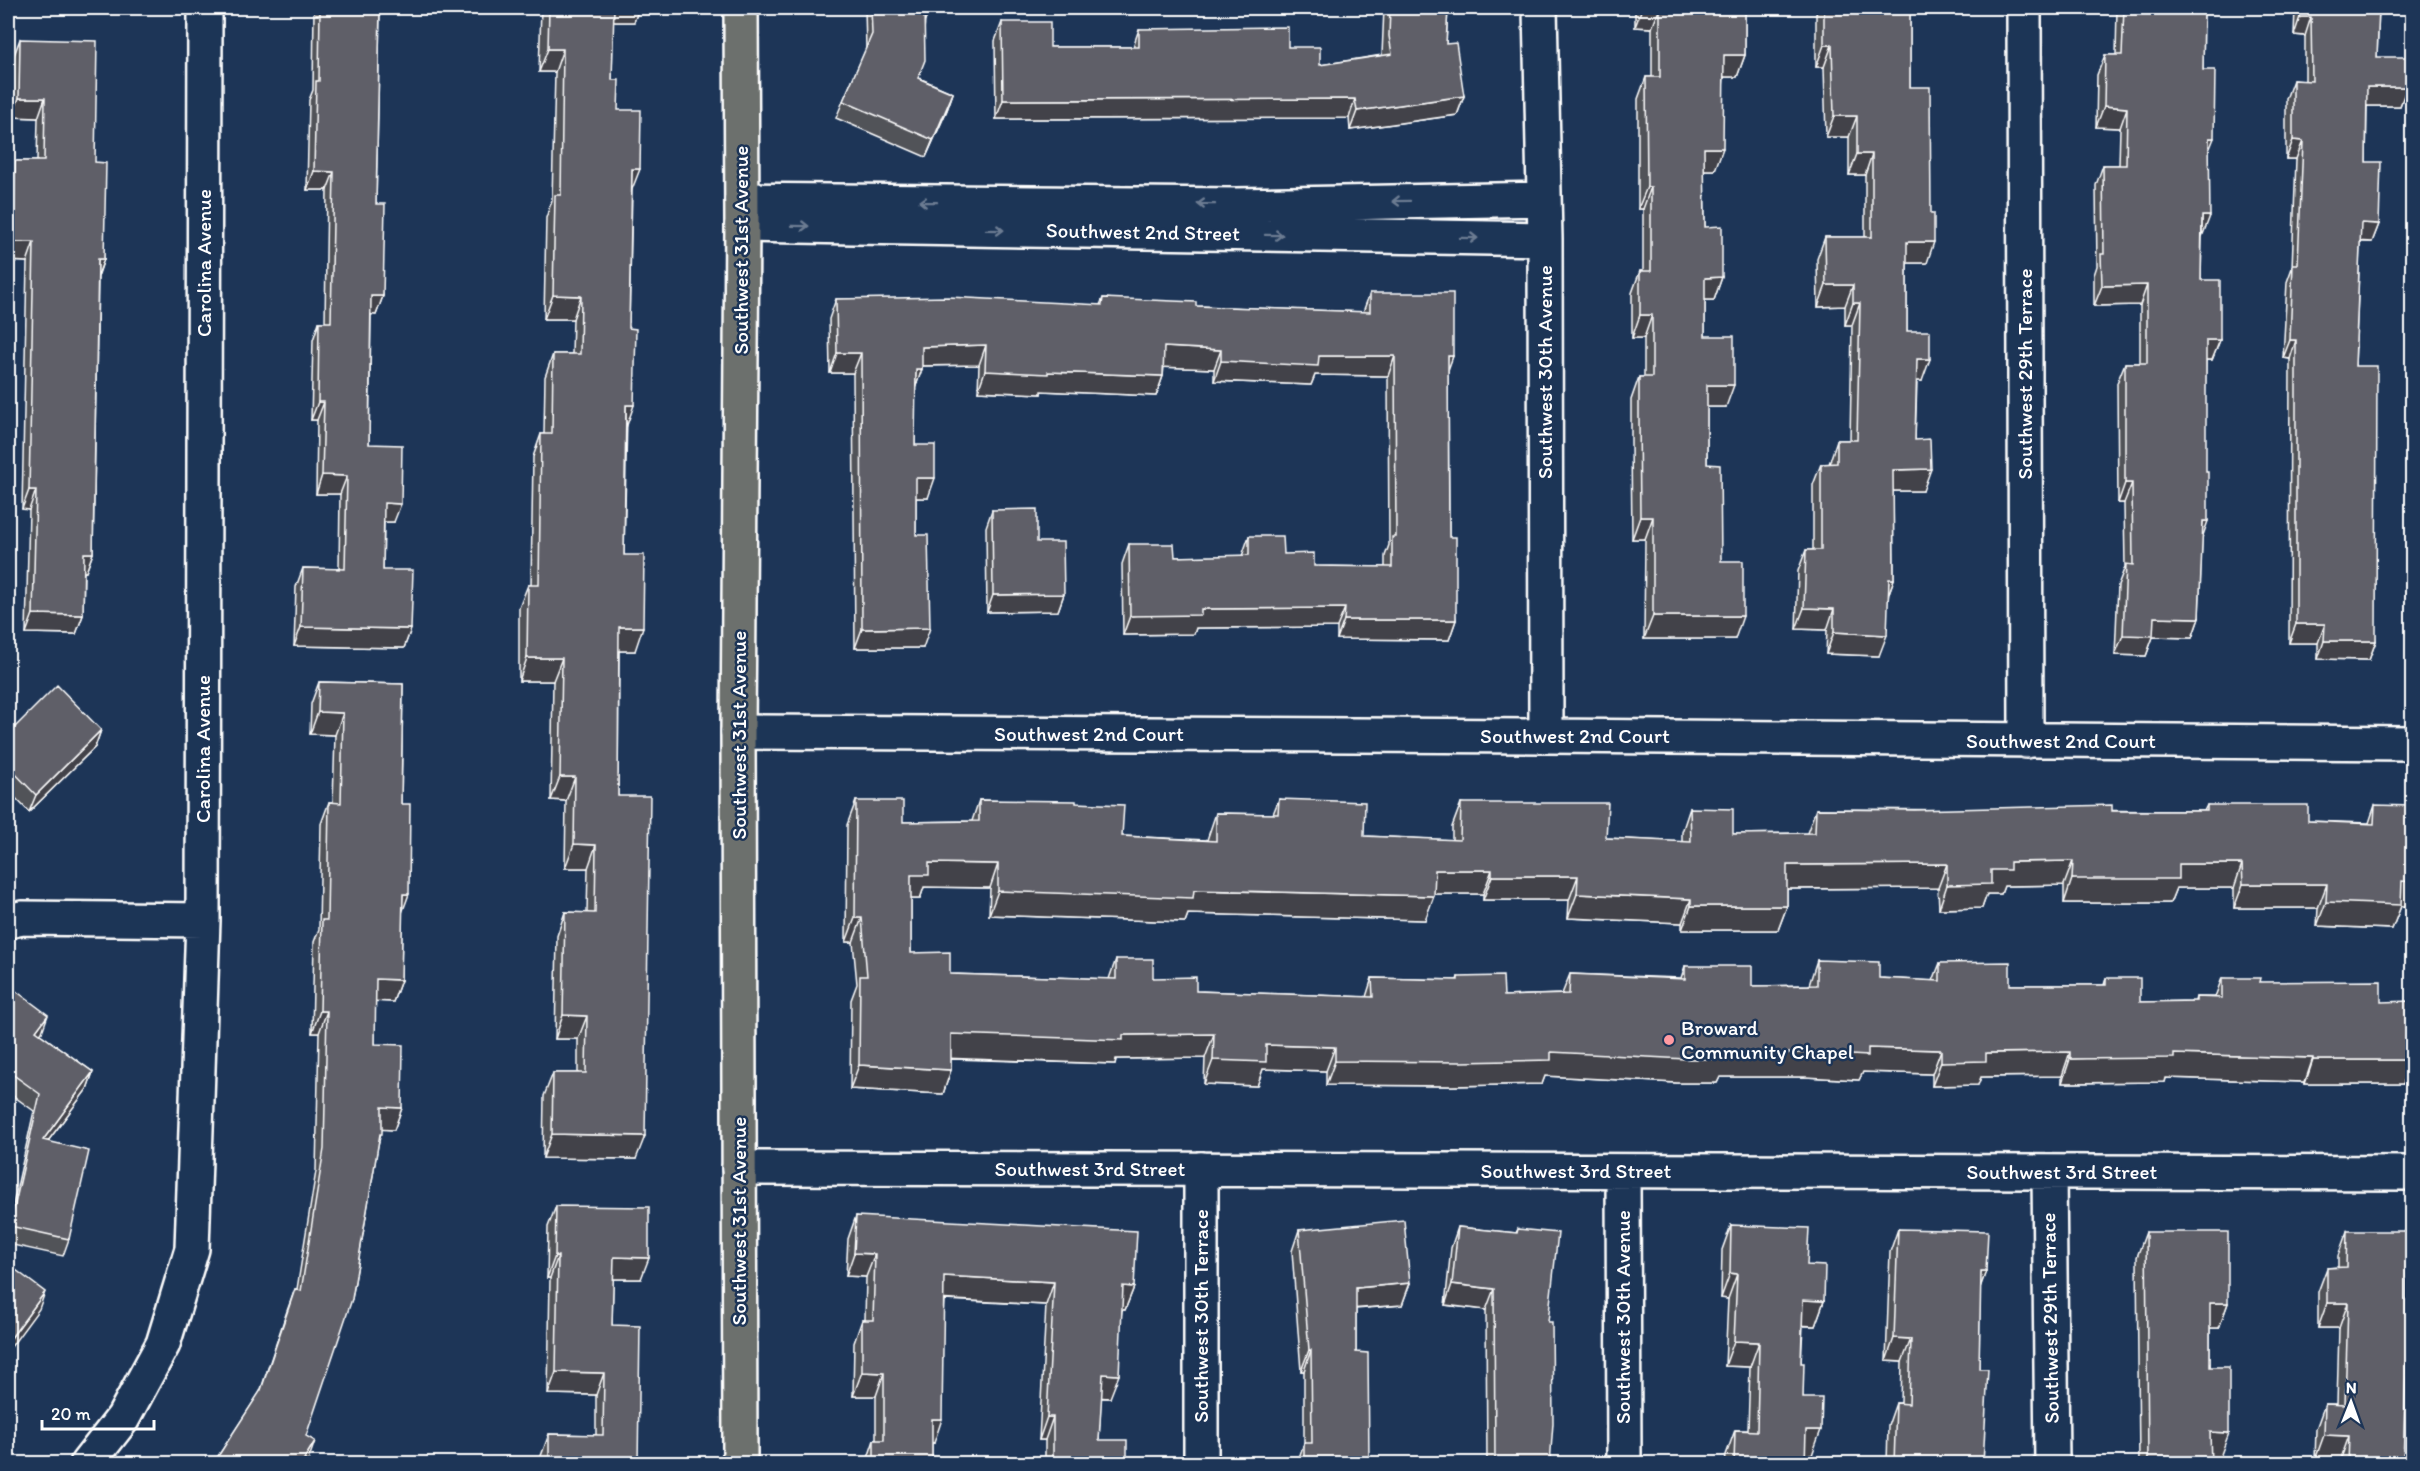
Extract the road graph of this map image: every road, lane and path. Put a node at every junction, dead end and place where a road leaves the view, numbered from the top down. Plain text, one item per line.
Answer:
1 (205, 8) edge
2 (741, 8) edge
3 (1540, 8) edge
4 (2024, 8) edge
5 (1544, 200) junction
6 (742, 213) junction
7 (1545, 239) junction
8 (738, 732) junction
9 (1546, 736) junction
10 (2026, 741) junction
11 (2412, 743) edge
12 (203, 920) junction
13 (8, 921) edge
14 (739, 1168) junction
15 (1201, 1169) junction
16 (1623, 1171) junction
17 (2049, 1172) junction
18 (2412, 1173) edge
19 (87, 1464) edge
20 (740, 1464) edge
21 (1201, 1464) edge
22 (1624, 1464) edge
23 (2052, 1464) edge

1 - 12 street, Carolina Avenue
2 - 6 main road, Southwest 31st Avenue
3 - 5 street, Southwest 30th Avenue
4 - 10 street, Southwest 29th Terrace
5 -> 6 street, Southwest 2nd Street
5 - 7 street, Southwest 30th Avenue
6 -> 7 street, Southwest 2nd Street
6 - 8 main road, Southwest 31st Avenue
7 - 9 street, Southwest 30th Avenue
8 - 9 street, Southwest 2nd Court
8 - 14 main road, Southwest 31st Avenue
9 - 10 street, Southwest 2nd Court
10 - 11 street, Southwest 2nd Court
12 - 13 street
12 - 19 street, Carolina Avenue
14 - 15 street, Southwest 3rd Street
14 - 20 main road, Southwest 31st Avenue
15 - 16 street, Southwest 3rd Street
15 - 21 street, Southwest 30th Terrace
16 - 17 street, Southwest 3rd Street
16 - 22 street, Southwest 30th Avenue
17 - 18 street, Southwest 3rd Street
17 - 23 street, Southwest 29th Terrace

